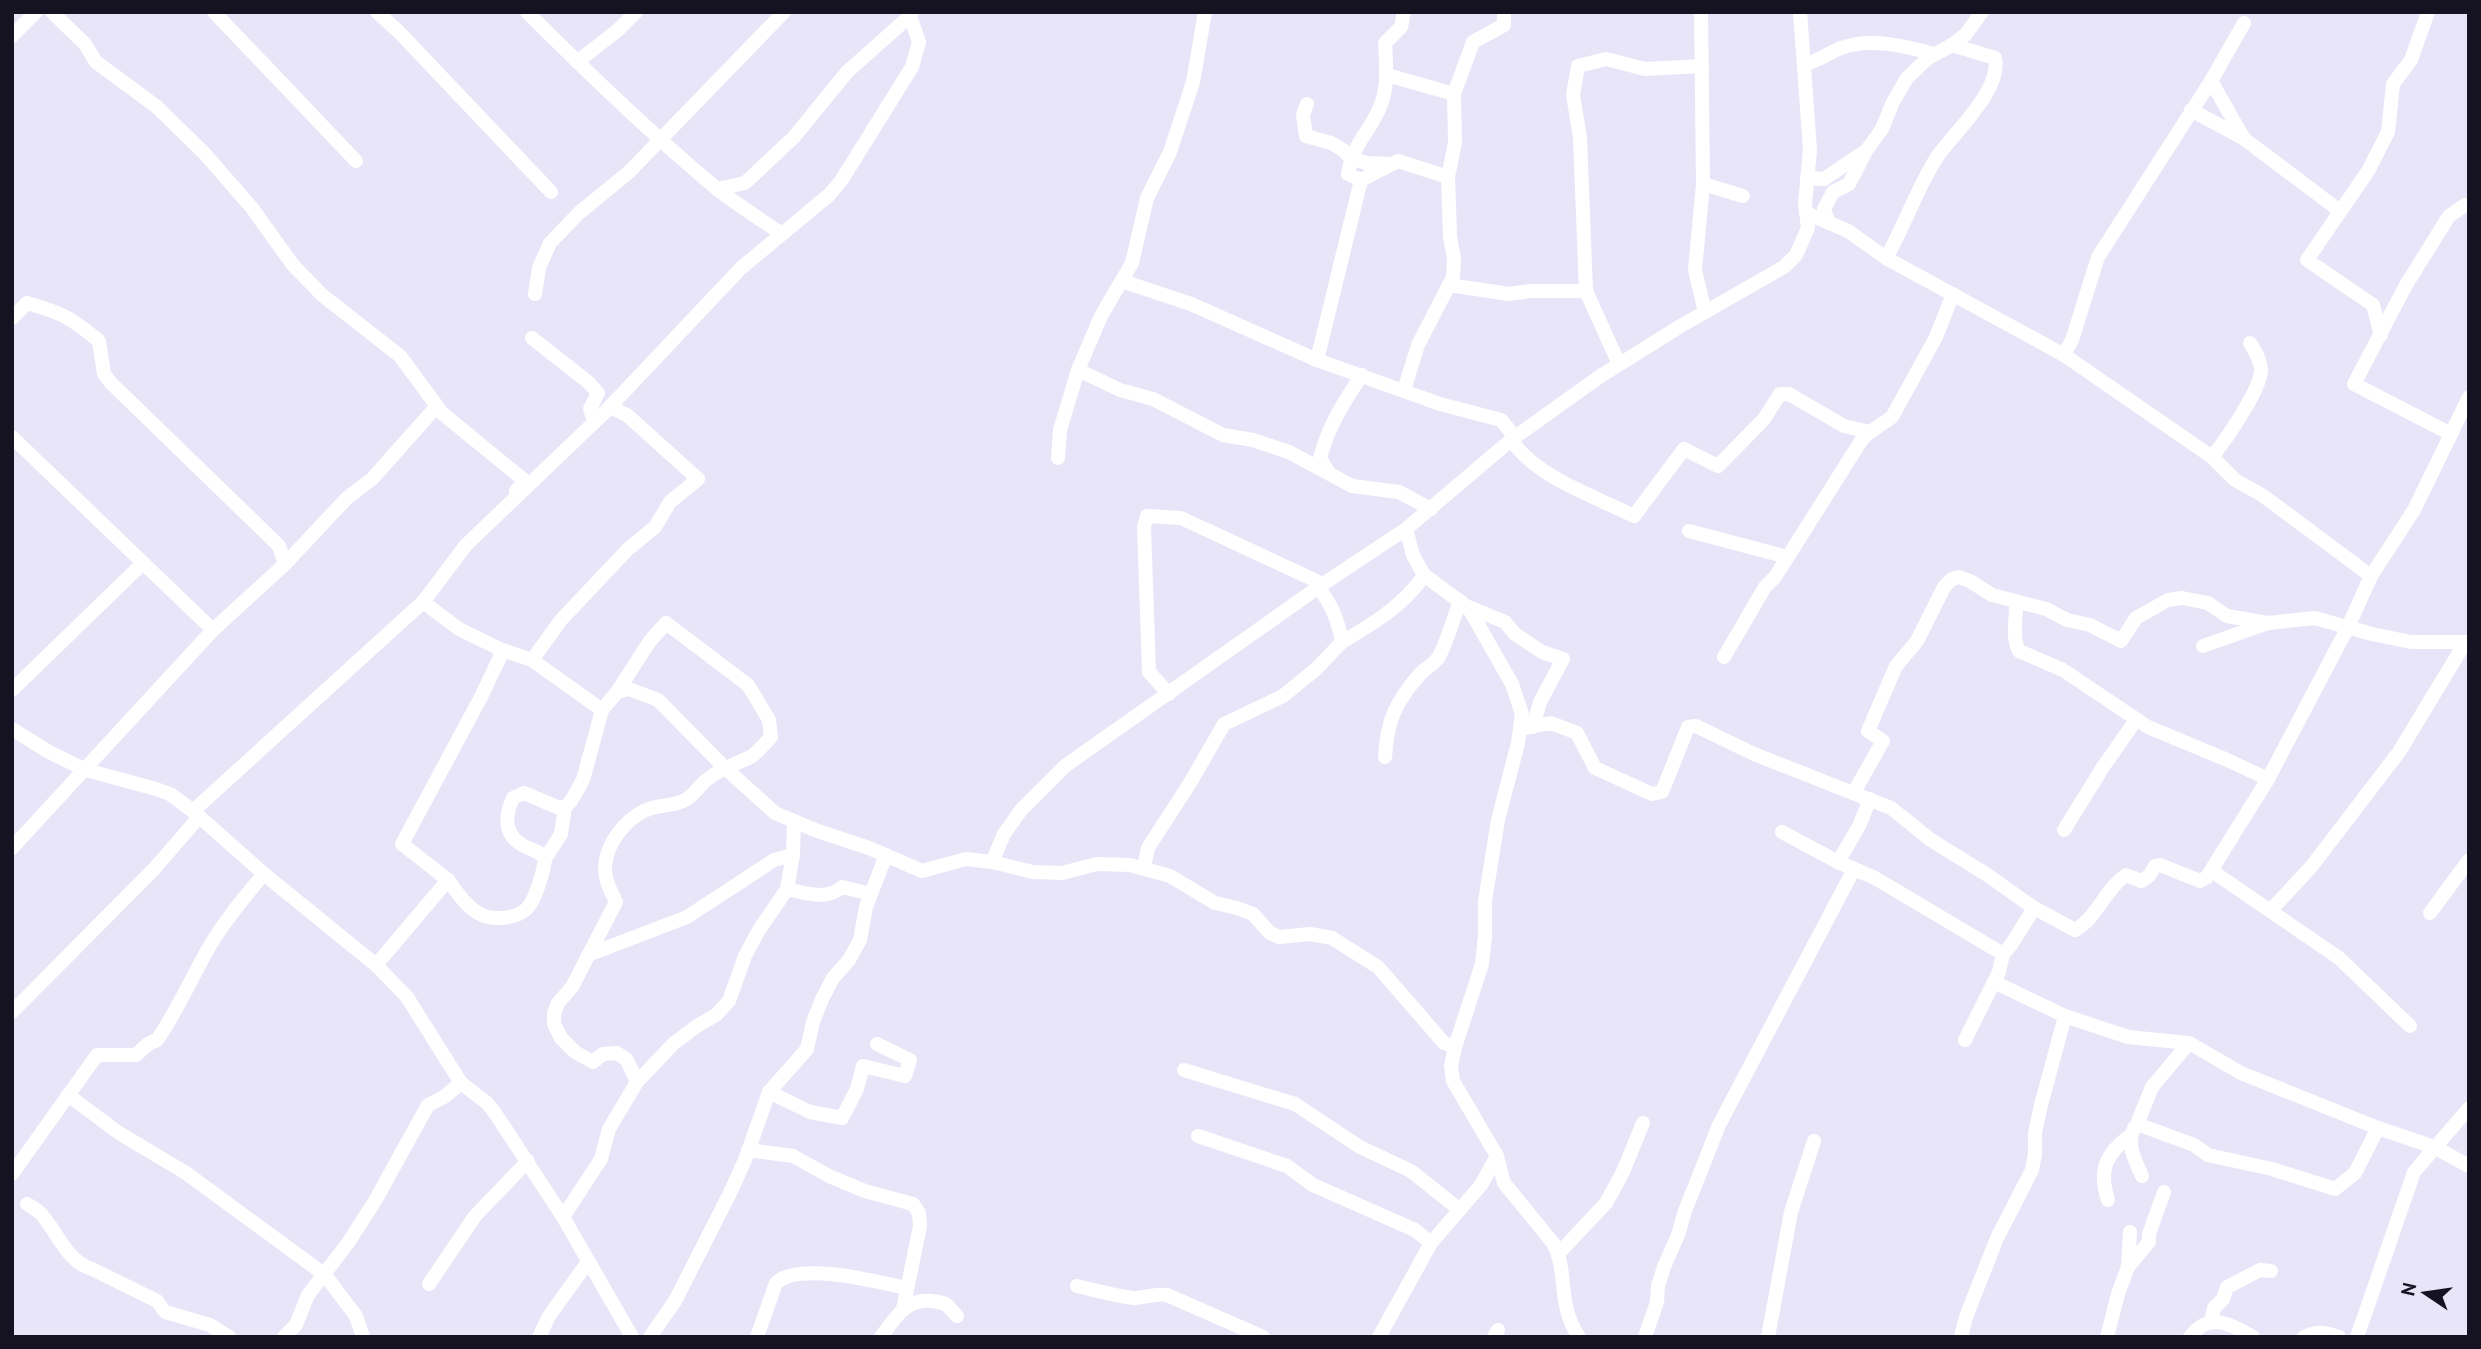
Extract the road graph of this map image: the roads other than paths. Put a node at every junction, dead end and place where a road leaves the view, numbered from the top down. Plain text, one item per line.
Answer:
1 (36, 12) edge
2 (52, 12) edge
3 (214, 12) edge
4 (377, 12) edge
5 (527, 12) edge
6 (636, 12) edge
7 (783, 12) edge
8 (1205, 12) edge
9 (1404, 12) edge
10 (1504, 12) edge
11 (1701, 12) edge
12 (1800, 12) edge
13 (1982, 12) edge
14 (2428, 12) edge
15 (911, 14) edge
16 (2244, 23) dead end
17 (12, 36) edge
18 (1952, 45) junction
19 (1934, 54) junction
20 (577, 62) junction
21 (1805, 64) junction
22 (1702, 66) junction
23 (1387, 75) junction
24 (2211, 81) junction
25 (1454, 94) junction
26 (1307, 104) dead end
27 (2191, 110) junction
28 (2244, 138) junction
29 (660, 139) junction
30 (1866, 151) junction
31 (1351, 158) junction
32 (356, 161) dead end
33 (1393, 164) junction
34 (1448, 177) junction
35 (1807, 178) junction
36 (1361, 180) junction
37 (1703, 184) junction
38 (718, 189) junction
39 (551, 192) dead end
40 (1743, 196) dead end
41 (2465, 205) dead end
42 (2340, 212) junction
43 (1806, 213) junction
44 (1829, 223) junction
45 (782, 234) junction
46 (1886, 258) junction
47 (1122, 281) junction
48 (1449, 285) junction
49 (1586, 291) junction
50 (535, 294) dead end
51 (1954, 294) junction
52 (1705, 312) junction
53 (12, 318) edge
54 (2381, 335) junction
55 (532, 338) dead end
56 (2250, 343) dead end
57 (2063, 355) junction
58 (1317, 360) junction
59 (1619, 364) junction
60 (1078, 370) junction
61 (1362, 375) junction
62 (1404, 390) junction
63 (2469, 397) edge
64 (437, 406) junction
65 (610, 407) junction
66 (594, 421) junction
67 (1870, 432) junction
68 (2451, 434) junction
69 (12, 437) edge
70 (1513, 438) junction
71 (2212, 457) junction
72 (1058, 458) dead end
73 (1330, 474) junction
74 (1431, 509) junction
75 (1406, 529) junction
76 (1689, 531) dead end
77 (304, 545) junction
78 (466, 545) junction
79 (279, 546) junction
80 (1788, 557) junction
81 (142, 564) junction
82 (285, 564) junction
83 (1424, 575) junction
84 (2371, 576) junction
85 (1321, 586) junction
86 (2015, 601) junction
87 (423, 602) junction
88 (1463, 603) junction
89 (2268, 623) junction
90 (2348, 627) junction
91 (213, 630) junction
92 (1342, 642) junction
93 (2467, 642) edge
94 (2203, 646) dead end
95 (500, 649) junction
96 (1724, 657) dead end
97 (532, 660) junction
98 (12, 690) edge
99 (617, 692) junction
100 (1169, 694) junction
101 (1540, 705) junction
102 (602, 710) junction
103 (2136, 720) junction
104 (1551, 723) junction
105 (1526, 728) junction
106 (12, 729) edge
107 (1385, 757) dead end
108 (724, 767) junction
109 (86, 769) junction
110 (2268, 779) junction
111 (1854, 792) junction
112 (1870, 799) junction
113 (565, 807) junction
114 (196, 814) junction
115 (794, 821) junction
116 (2064, 830) dead end
117 (1782, 832) dead end
118 (12, 848) edge
119 (793, 855) junction
120 (886, 855) junction
121 (545, 859) junction
122 (2469, 860) edge
123 (992, 862) junction
124 (1838, 862) junction
125 (1144, 867) junction
126 (1854, 869) junction
127 (2212, 871) junction
128 (264, 874) junction
129 (448, 880) junction
130 (787, 889) junction
131 (871, 894) junction
132 (2034, 908) junction
133 (2271, 910) junction
134 (2430, 913) dead end
135 (2003, 954) junction
136 (588, 955) junction
137 (376, 965) junction
138 (1994, 982) junction
139 (12, 1012) edge
140 (2065, 1016) junction
141 (2410, 1026) dead end
142 (1965, 1040) dead end
143 (2189, 1043) junction
144 (877, 1044) dead end
145 (1455, 1047) junction
146 (1184, 1070) dead end
147 (638, 1082) junction
148 (461, 1083) junction
149 (769, 1093) junction
150 (68, 1095) junction
151 (2469, 1108) edge
152 (1643, 1123) dead end
153 (2378, 1128) junction
154 (2134, 1130) junction
155 (1198, 1136) dead end
156 (1814, 1141) dead end
157 (2434, 1147) junction
158 (748, 1150) junction
159 (1497, 1156) junction
160 (528, 1161) junction
161 (2469, 1166) edge
162 (12, 1174) edge
163 (2142, 1176) dead end
164 (2164, 1192) dead end
165 (2108, 1199) dead end
166 (27, 1204) dead end
167 (1460, 1210) junction
168 (564, 1217) junction
169 (2130, 1232) dead end
170 (1431, 1243) junction
171 (1559, 1253) junction
172 (588, 1262) junction
173 (2129, 1267) junction
174 (2271, 1271) dead end
175 (325, 1275) junction
176 (429, 1284) dead end
177 (1077, 1286) dead end
178 (907, 1288) junction
179 (903, 1309) junction
180 (957, 1316) dead end
181 (2211, 1321) junction
182 (211, 1331) edge
183 (229, 1337) edge
184 (284, 1337) edge
185 (363, 1337) edge
186 (539, 1337) edge
187 (632, 1337) edge
188 (650, 1337) edge
189 (757, 1337) edge
190 (881, 1337) edge
191 (1263, 1337) edge
192 (1379, 1337) edge
193 (1579, 1337) edge
194 (1645, 1337) edge
195 (1768, 1337) edge
196 (1961, 1337) edge
197 (2107, 1337) edge
198 (2190, 1337) edge
199 (2253, 1337) edge
200 (2304, 1337) edge
201 (2339, 1337) edge
202 (2357, 1337) edge

1 - 17 street
2 - 64 street
3 - 32 street
4 - 39 street
5 - 20 street
6 - 20 street
7 - 29 street
8 - 47 street
9 - 23 street
10 - 25 street
11 - 22 street
12 - 21 street
13 - 18 street
14 - 42 street
15 - 38 street
15 - 45 street
16 - 24 street
18 - 19 street
18 - 46 street
19 - 21 street
19 - 30 street
20 - 29 street
21 - 35 street
22 - 37 street
22 - 49 street
23 - 25 street
23 - 31 street
24 - 27 street
24 - 28 street
25 - 34 street
26 - 31 street
27 - 28 street
27 - 57 street
28 - 42 street
29 - 38 street
29 - 50 street
30 - 35 street
30 - 44 street
31 - 33 street
31 - 36 street
33 - 34 street
33 - 36 street
34 - 48 street
35 - 43 street
36 - 58 street
37 - 40 street
37 - 52 street
38 - 45 street
41 - 54 street
42 - 54 street
43 - 44 street
43 - 52 street
44 - 46 street
45 - 65 street
46 - 51 street
47 - 58 street
47 - 60 street
48 - 49 street
48 - 62 street
49 - 59 street
51 - 57 street
51 - 67 street
52 - 59 street
53 - 79 street
54 - 68 street
55 - 66 street
56 - 71 street
57 - 71 street
58 - 61 street
59 - 70 street
60 - 72 street
60 - 73 street
61 - 62 street
61 - 73 street
62 - 70 street
63 - 68 street
64 - 77 street
64 - 78 street
65 - 66 street
65 - 97 street
66 - 78 street
67 - 70 street
67 - 80 street
68 - 84 street
69 - 81 street
70 - 74 street
71 - 84 street
73 - 74 street
74 - 75 street
75 - 83 street
75 - 85 street
76 - 80 street
77 - 79 street
77 - 82 street
78 - 87 street
79 - 82 street
80 - 96 street
81 - 91 street
81 - 98 street
82 - 91 street
83 - 88 street
83 - 92 street
84 - 90 street
85 - 92 street
85 - 100 street
85 - 100 street
86 - 89 street
86 - 103 street
86 - 111 street
87 - 95 street
87 - 114 street
88 - 101 street
88 - 105 street
88 - 107 street
89 - 90 street
89 - 94 street
90 - 93 street
90 - 110 street
91 - 109 street
92 - 125 street
93 - 133 street
95 - 97 street
95 - 129 street
97 - 102 street
99 - 102 street
99 - 108 street
99 - 108 street
100 - 123 street
101 - 104 street
101 - 105 street
102 - 113 street
103 - 110 street
103 - 116 street
104 - 105 street
104 - 111 street
105 - 145 street
106 - 109 street
108 - 115 street
108 - 136 street
109 - 114 street
109 - 118 street
110 - 127 street
111 - 112 street
112 - 124 street
112 - 132 street
113 - 121 street
113 - 121 street
114 - 128 street
114 - 139 street
115 - 119 street
115 - 120 street
117 - 124 street
119 - 130 street
119 - 136 street
120 - 123 street
120 - 131 street
121 - 129 street
122 - 134 street
123 - 125 street
124 - 126 street
125 - 145 street
126 - 135 street
126 - 194 street
127 - 132 street
127 - 133 street
128 - 137 street
128 - 150 street
129 - 137 street
130 - 131 street
130 - 147 street
131 - 149 street
132 - 135 street
133 - 141 street
135 - 138 street
136 - 147 street
137 - 148 street
138 - 140 street
138 - 142 street
140 - 143 street
140 - 196 street
143 - 153 street
143 - 154 street
144 - 149 street
145 - 159 street
146 - 167 street
147 - 168 street
148 - 160 street
148 - 175 street
149 - 158 street
150 - 162 street
150 - 175 street
151 - 157 street
152 - 171 street
153 - 154 street
153 - 157 street
154 - 163 street
154 - 165 street
155 - 170 street
156 - 195 street
157 - 161 street
157 - 202 street
158 - 178 street
158 - 188 street
159 - 167 street
159 - 171 street
160 - 168 street
160 - 176 street
164 - 173 street
166 - 182 street
167 - 170 street
168 - 172 street
169 - 173 street
170 - 192 street
171 - 193 street
172 - 186 street
172 - 187 street
173 - 197 street
174 - 181 street
175 - 184 street
175 - 185 street
177 - 191 street
178 - 179 street
178 - 189 street
179 - 180 street
179 - 190 street
181 - 198 street
181 - 199 street
182 - 183 street
200 - 201 street

